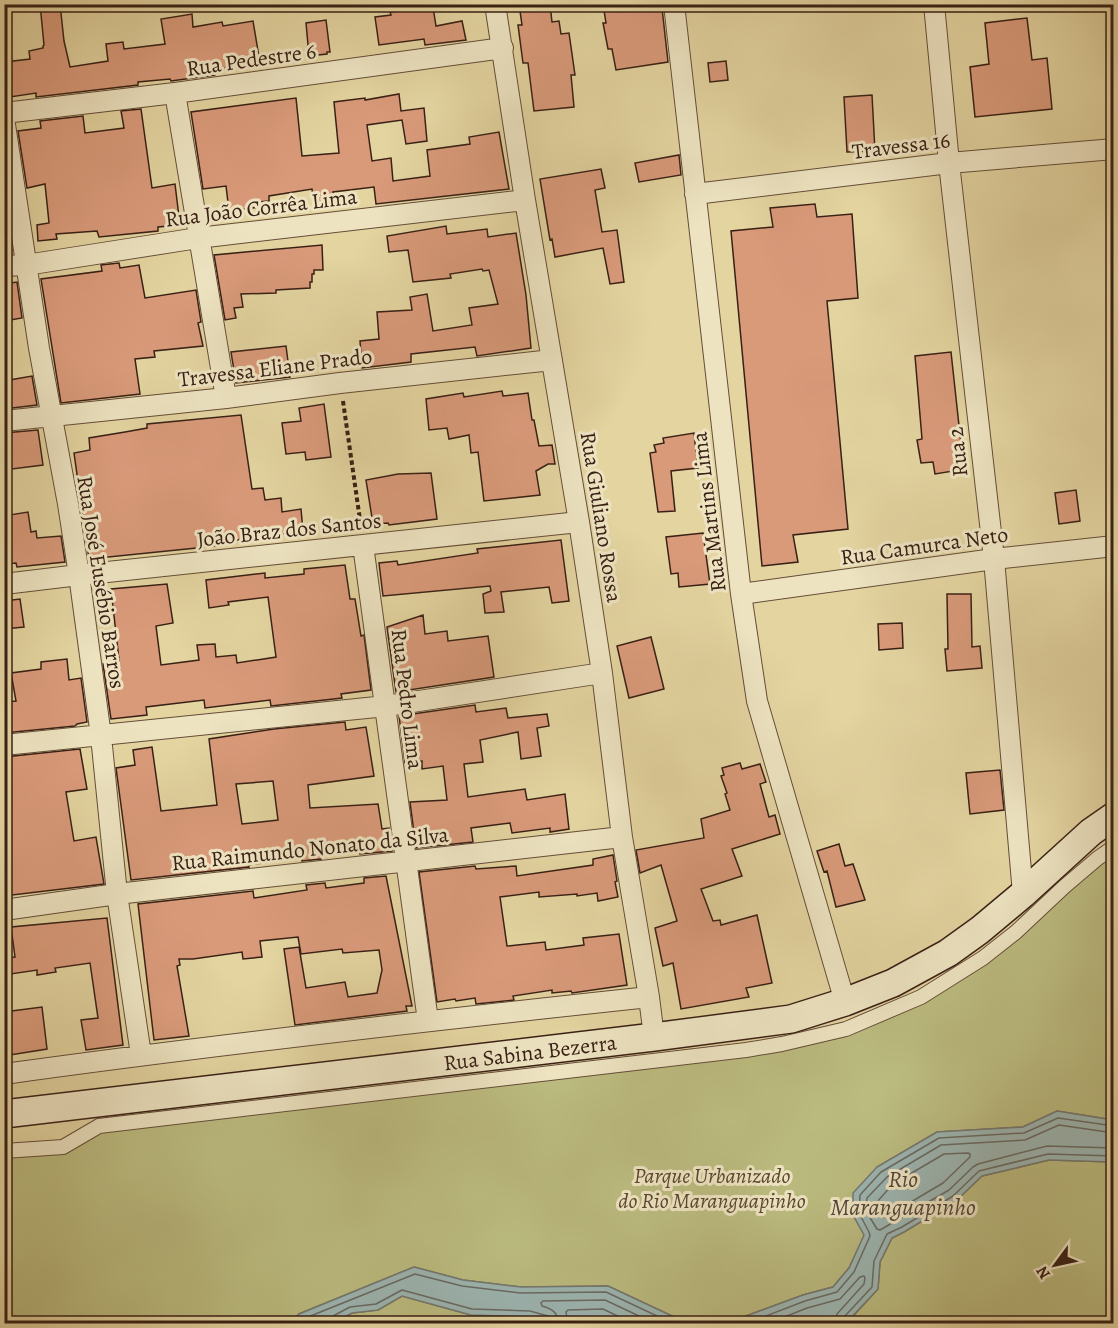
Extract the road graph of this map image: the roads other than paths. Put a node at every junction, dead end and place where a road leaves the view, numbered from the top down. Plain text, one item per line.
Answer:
1 (495, 4) edge
2 (674, 4) edge
3 (934, 4) edge
4 (503, 48) junction
5 (175, 93) junction
6 (4, 113) edge
7 (4, 118) edge
8 (1113, 149) edge
9 (949, 164) junction
10 (696, 195) junction
11 (525, 200) junction
12 (198, 238) junction
13 (26, 265) junction
14 (4, 266) edge
15 (552, 360) junction
16 (226, 398) junction
17 (51, 417) junction
18 (4, 421) edge
19 (579, 522) junction
20 (363, 546) junction
21 (1113, 546) edge
22 (994, 559) junction
23 (79, 575) junction
24 (4, 584) edge
25 (741, 594) junction
26 (602, 673) junction
27 (386, 706) junction
28 (101, 736) junction
29 (4, 745) edge
30 (1113, 816) edge
31 (622, 837) junction
32 (1113, 847) edge
33 (405, 862) junction
34 (117, 894) junction
35 (1023, 894) junction
36 (4, 910) edge
37 (649, 997) junction
38 (845, 1002) junction
39 (428, 1021) junction
40 (654, 1037) junction
41 (141, 1055) junction
42 (4, 1074) edge
43 (4, 1114) edge
44 (4, 1150) edge

1 - 4 street, Rua Giuliano Rossa
2 - 10 street, Rua Martins Lima
3 - 9 street, Rua 2
4 - 5 street, Rua Pedestre 6
4 - 11 street, Rua Giuliano Rossa
5 - 6 street, Rua Pedestre 6
5 - 12 street
7 - 13 street, Rua José Eusébio Barros
8 - 9 street, Travessa 16
9 - 10 street, Travessa 16
9 - 22 street, Rua 2
10 - 25 street, Rua Martins Lima
11 - 12 street, Rua João Corrêa Lima
11 - 15 street, Rua Giuliano Rossa
12 - 13 street, Rua João Corrêa Lima
12 - 16 street
13 - 14 street, Rua João Corrêa Lima
13 - 17 street, Rua José Eusébio Barros
15 - 16 street, Travessa Eliane Prado
15 - 19 street, Rua Giuliano Rossa
16 - 17 street, Travessa Eliane Prado
17 - 18 street, Travessa Eliane Prado
17 - 23 street, Rua José Eusébio Barros
19 - 20 street, João Braz dos Santos
19 - 26 street, Rua Giuliano Rossa
20 - 23 street, João Braz dos Santos
20 - 27 street, Rua Pedro Lima
21 - 22 street, Rua Camurca Neto
22 - 25 street, Rua Camurca Neto
22 - 35 street, Rua 2
23 - 24 street, João Braz dos Santos
23 - 28 street, Rua José Eusébio Barros
25 - 38 street, Rua Martins Lima
26 - 27 street
26 - 31 street, Rua Giuliano Rossa
27 - 28 street
27 - 33 street, Rua Pedro Lima
28 - 29 street
28 - 34 street, Rua José Eusébio Barros
30 - 35 main road, Rua Sabina Bezerra
31 - 33 street, Rua Raimundo Nonato da Silva
31 - 37 street, Rua Giuliano Rossa
32 - 44 street
33 - 34 street, Rua Raimundo Nonato da Silva
33 - 39 street, Rua Pedro Lima
34 - 36 street, Rua Raimundo Nonato da Silva
34 - 41 street, Rua José Eusébio Barros
35 - 38 main road, Rua Sabina Bezerra
37 - 39 street
37 - 40 street, Rua Giuliano Rossa
38 - 40 main road, Rua Sabina Bezerra
39 - 41 street
40 - 43 main road, Rua Sabina Bezerra
41 - 42 street

